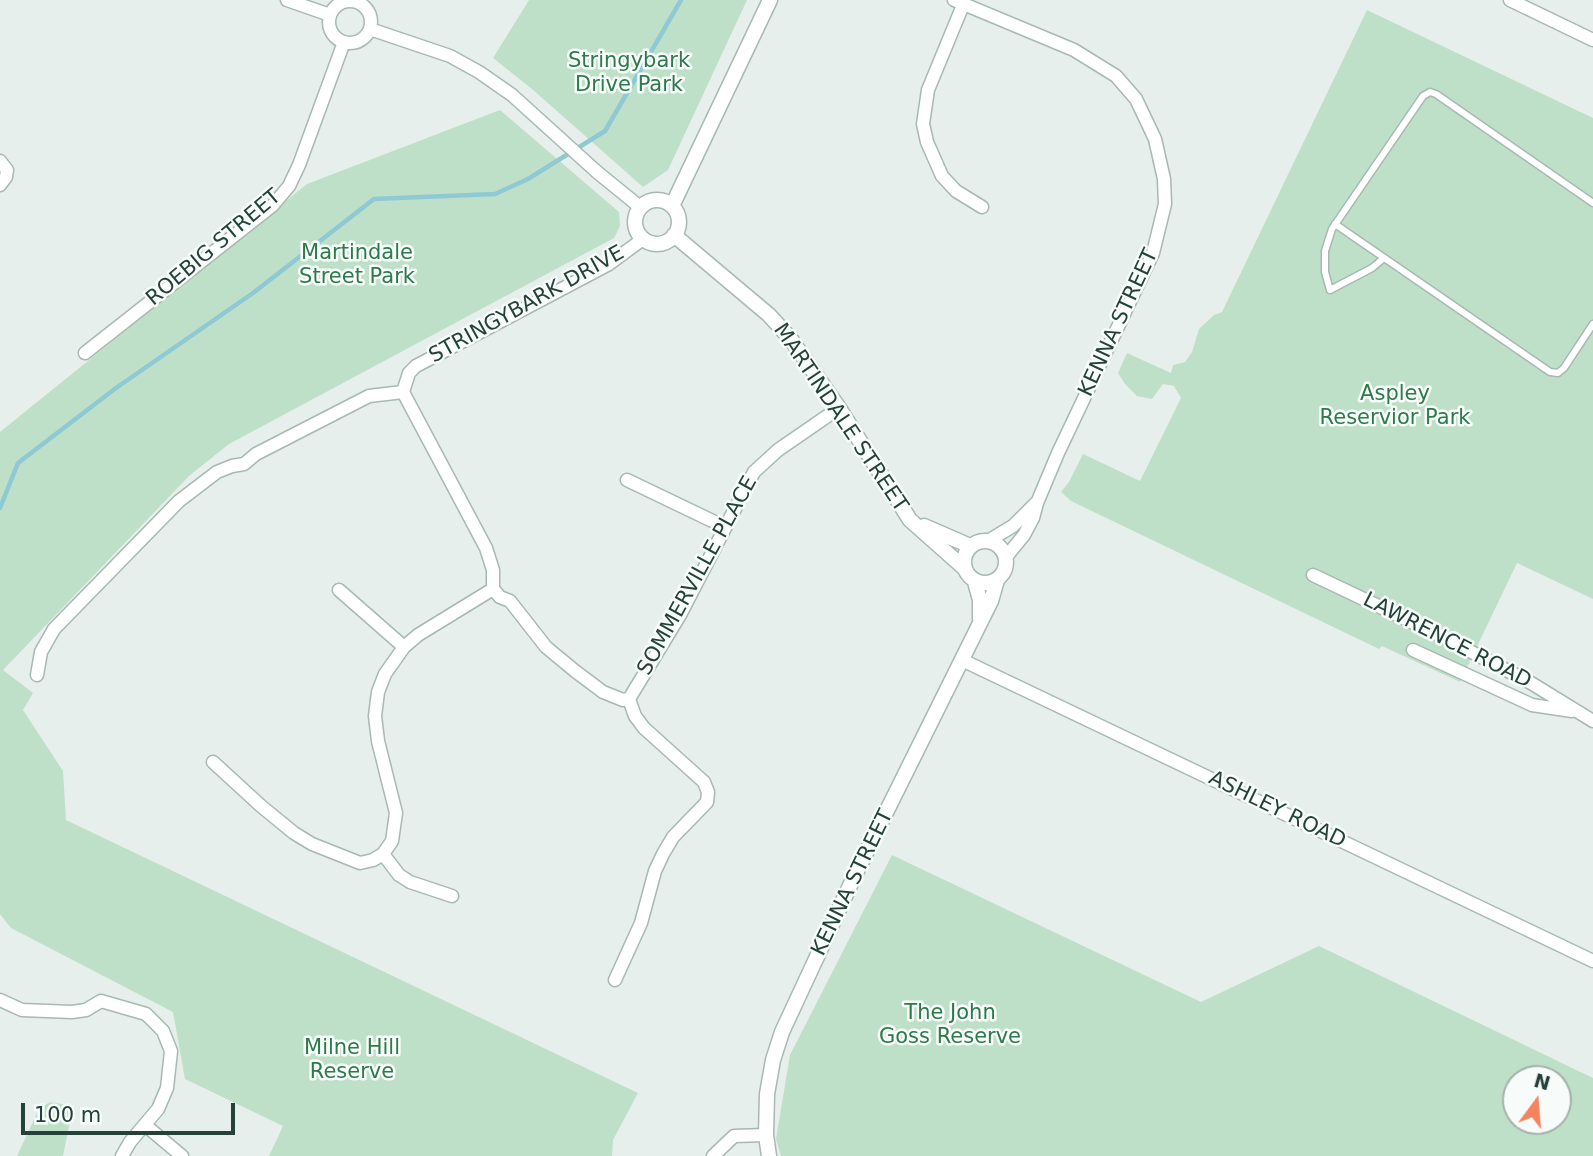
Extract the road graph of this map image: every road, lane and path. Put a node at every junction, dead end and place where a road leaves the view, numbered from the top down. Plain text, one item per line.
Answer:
1 (287, 0) edge
2 (770, 0) edge
3 (1510, 0) edge
4 (360, 1) edge
5 (958, 2) edge
6 (330, 15) junction
7 (370, 29) junction
8 (1593, 40) edge
9 (344, 42) junction
10 (0, 161) edge
11 (0, 185) edge
12 (1593, 202) edge
13 (672, 206) junction
14 (640, 207) junction
15 (982, 208) dead end
16 (1335, 224) junction
17 (674, 235) junction
18 (643, 239) junction
19 (1384, 258) junction
20 (1593, 324) edge
21 (85, 353) dead end
22 (403, 392) junction
23 (839, 408) junction
24 (626, 480) dead end
25 (1037, 503) junction
26 (910, 520) junction
27 (725, 527) junction
28 (988, 541) junction
29 (970, 547) junction
30 (1006, 557) junction
31 (963, 567) junction
32 (1312, 575) dead end
33 (997, 580) junction
34 (975, 582) junction
35 (493, 589) junction
36 (339, 590) dead end
37 (980, 621) junction
38 (404, 647) junction
39 (1413, 650) dead end
40 (962, 660) junction
41 (37, 675) dead end
42 (629, 699) junction
43 (1579, 713) junction
44 (1593, 721) edge
45 (213, 762) dead end
46 (383, 854) junction
47 (452, 896) dead end
48 (1593, 961) edge
49 (615, 980) dead end
50 (0, 1000) edge
51 (145, 1125) junction
52 (766, 1135) junction
53 (122, 1156) edge
54 (181, 1156) edge
55 (713, 1156) edge
56 (769, 1156) edge

1 - 6 street
2 - 13 street
3 - 8 street
4 - 6 street
4 - 7 street
5 - 15 street
5 - 25 street, KENNA STREET
6 - 9 street
7 - 9 street
7 - 14 street
9 - 21 street, ROEBIG STREET
10 - 11 street
12 - 16 lane
13 - 14 street
13 - 17 street
14 - 18 street, STRINGYBARK DRIVE
16 - 19 lane
16 - 19 lane
17 - 18 street, STRINGYBARK DRIVE
17 - 23 street, MARTINDALE STREET
18 - 22 street, STRINGYBARK DRIVE
19 - 20 lane
22 - 35 street
22 - 41 street
23 - 26 street, MARTINDALE STREET
23 - 27 street, SOMMERVILLE PLACE
24 - 27 street
25 - 28 street, KENNA STREET
25 - 30 street, KENNA STREET
26 - 29 street, MARTINDALE STREET
26 - 31 street, MARTINDALE STREET
27 - 42 street, SOMMERVILLE PLACE
28 - 29 street, KENNA STREET
28 - 30 street
29 - 31 street
30 - 33 street, KENNA STREET
31 - 34 street
32 - 43 street, LAWRENCE ROAD
33 - 34 street
33 - 37 street, KENNA STREET
34 - 37 street
35 - 38 street
35 - 42 street
36 - 38 street
37 - 40 street, KENNA STREET
38 - 46 street
39 - 43 street, LAWRENCE ROAD
40 - 48 street, ASHLEY ROAD
40 - 52 street, KENNA STREET
42 - 49 street
43 - 44 street, LAWRENCE ROAD
45 - 46 street
46 - 47 street
50 - 51 street
51 - 53 street
51 - 54 street
52 - 55 street
52 - 56 street, KENNA STREET

